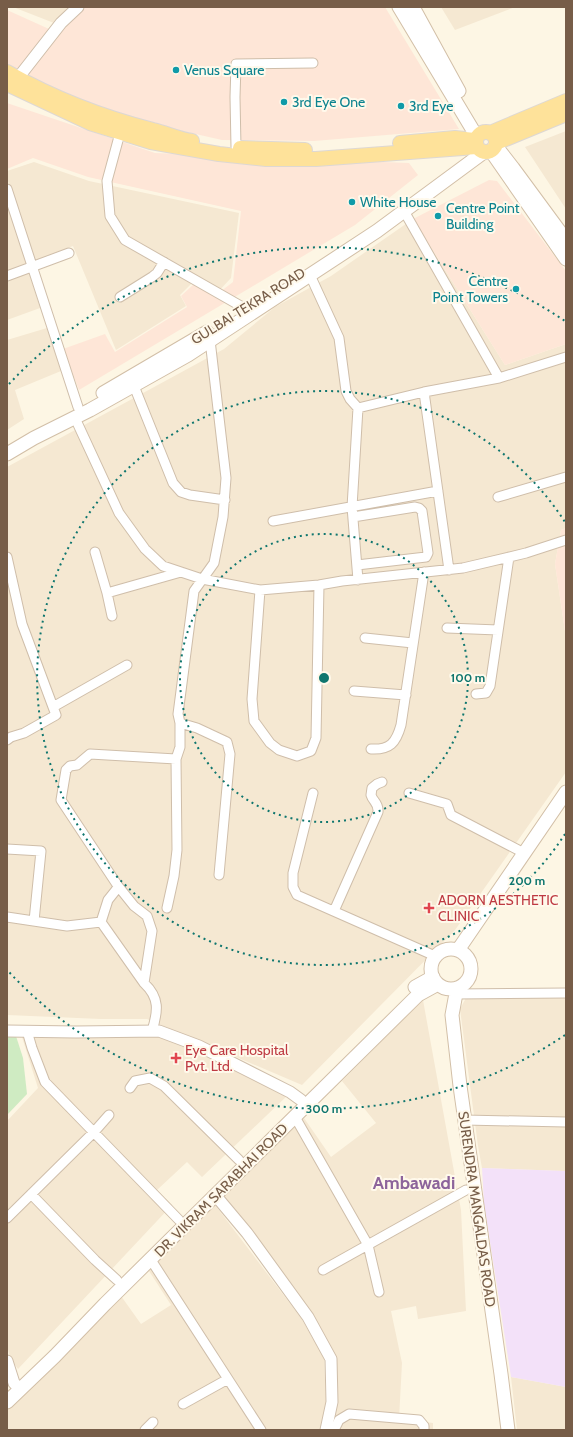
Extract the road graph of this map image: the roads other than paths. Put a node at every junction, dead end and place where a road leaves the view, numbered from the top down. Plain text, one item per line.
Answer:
1 (78, 7) edge
2 (400, 7) edge
3 (413, 7) edge
4 (313, 63) dead end
5 (10, 82) edge
6 (566, 101) edge
7 (566, 114) edge
8 (120, 133) junction
9 (484, 143) junction
10 (236, 147) junction
11 (7, 189) edge
12 (404, 211) junction
13 (566, 240) edge
14 (69, 253) dead end
15 (566, 259) edge
16 (164, 262) junction
17 (32, 266) junction
18 (310, 275) junction
19 (7, 276) edge
20 (120, 297) dead end
21 (246, 309) junction
22 (210, 340) junction
23 (566, 357) edge
24 (499, 378) junction
25 (134, 386) junction
26 (424, 392) junction
27 (358, 408) junction
28 (76, 413) junction
29 (7, 446) edge
30 (7, 454) edge
31 (566, 477) edge
32 (438, 491) junction
33 (498, 497) dead end
34 (225, 500) junction
35 (352, 507) junction
36 (353, 517) junction
37 (273, 521) dead end
38 (566, 540) edge
39 (95, 552) dead end
40 (7, 557) edge
41 (509, 557) junction
42 (357, 564) junction
43 (448, 570) junction
44 (181, 572) junction
45 (424, 572) junction
46 (9, 579) edge
47 (202, 579) junction
48 (358, 580) junction
49 (319, 585) junction
50 (260, 590) junction
51 (107, 593) junction
52 (112, 616) dead end
53 (447, 628) dead end
54 (498, 630) junction
55 (365, 638) dead end
56 (413, 643) junction
57 (127, 665) dead end
58 (354, 691) dead end
59 (476, 694) dead end
60 (406, 695) junction
61 (53, 708) junction
62 (180, 723) junction
63 (7, 740) edge
64 (371, 749) dead end
65 (176, 759) junction
66 (382, 782) dead end
67 (566, 792) edge
68 (313, 793) dead end
69 (409, 793) dead end
70 (566, 808) edge
71 (7, 849) edge
72 (524, 853) junction
73 (219, 875) dead end
74 (118, 886) junction
75 (166, 908) dead end
76 (334, 911) junction
77 (7, 917) edge
78 (34, 921) junction
79 (101, 922) junction
80 (462, 952) junction
81 (435, 956) junction
82 (144, 983) junction
83 (446, 986) junction
84 (566, 994) edge
85 (7, 1031) edge
86 (27, 1031) junction
87 (152, 1031) junction
88 (130, 1088) dead end
89 (301, 1100) junction
90 (109, 1115) dead end
91 (295, 1117) junction
92 (464, 1120) junction
93 (566, 1122) edge
94 (94, 1132) junction
95 (239, 1160) junction
96 (466, 1190) junction
97 (31, 1194) junction
98 (216, 1196) junction
99 (7, 1218) edge
100 (179, 1220) junction
101 (368, 1245) junction
102 (150, 1260) junction
103 (323, 1270) dead end
104 (117, 1280) junction
105 (380, 1292) dead end
106 (7, 1361) edge
107 (228, 1379) junction
108 (14, 1388) edge
109 (7, 1402) edge
110 (183, 1404) dead end
111 (153, 1422) dead end
112 (145, 1430) edge
113 (261, 1430) edge
114 (326, 1430) edge
115 (334, 1430) edge
116 (424, 1430) edge
117 (499, 1430) edge
118 (508, 1430) edge

1 - 5 street
2 - 9 main road
3 - 9 main road
4 - 10 street
5 - 8 main road
5 - 10 main road
6 - 9 main road
7 - 9 main road
8 - 9 main road
8 - 16 street
9 - 10 main road
9 - 12 main road, GULBAI TEKRA ROAD
9 - 13 main road
9 - 15 main road
9 - 21 main road, GULBAI TEKRA ROAD
11 - 17 street
12 - 18 main road, GULBAI TEKRA ROAD
12 - 24 street
14 - 17 street
16 - 20 street
16 - 21 street
17 - 19 street
17 - 28 street
18 - 22 main road, GULBAI TEKRA ROAD
18 - 27 street
21 - 28 main road, GULBAI TEKRA ROAD
22 - 25 main road, GULBAI TEKRA ROAD
22 - 34 street
23 - 24 street
24 - 26 street
25 - 28 main road, GULBAI TEKRA ROAD
25 - 34 street
26 - 27 street
26 - 32 street
27 - 35 street
28 - 29 main road, GULBAI TEKRA ROAD
28 - 30 main road, GULBAI TEKRA ROAD
28 - 44 street
31 - 33 street
32 - 35 street
32 - 43 street
34 - 47 street
35 - 36 street
35 - 37 street
36 - 42 street
36 - 42 street
38 - 41 street
39 - 51 street
40 - 46 street
41 - 43 street
41 - 54 street
42 - 48 street
43 - 45 street
44 - 47 street
44 - 51 street
45 - 48 street
45 - 56 street
46 - 61 street
47 - 50 street
47 - 62 street
48 - 49 street
49 - 50 street
49 - 50 street
51 - 52 street
53 - 54 street
54 - 59 street
55 - 56 street
56 - 60 street
57 - 61 street
58 - 60 street
60 - 64 street
61 - 63 street
62 - 65 street
62 - 73 street
65 - 74 street
65 - 75 street
66 - 76 street
67 - 72 main road
68 - 76 street
69 - 72 street
70 - 80 main road
71 - 78 street
72 - 80 main road
74 - 79 street
74 - 82 street
76 - 81 street
77 - 78 street
78 - 79 street
79 - 82 street
80 - 81 main road
80 - 83 main road
81 - 83 main road
82 - 87 street
83 - 84 street
83 - 89 main road, DR. VIKRAM SARABHAI ROAD
83 - 91 main road, DR. VIKRAM SARABHAI ROAD
83 - 92 main road, SURENDRA MANGALDAS ROAD
83 - 96 main road, SURENDRA MANGALDAS ROAD
85 - 86 street
86 - 87 street
86 - 94 street
87 - 89 street
88 - 95 street
89 - 95 main road, DR. VIKRAM SARABHAI ROAD
90 - 94 street
91 - 98 main road, DR. VIKRAM SARABHAI ROAD
91 - 101 street
92 - 93 street
92 - 118 main road, SURENDRA MANGALDAS ROAD
94 - 97 street
94 - 100 street
95 - 100 main road, DR. VIKRAM SARABHAI ROAD
96 - 101 street
96 - 117 main road, SURENDRA MANGALDAS ROAD
97 - 99 street
97 - 104 street
98 - 102 main road, DR. VIKRAM SARABHAI ROAD
98 - 114 street
100 - 104 main road, DR. VIKRAM SARABHAI ROAD
101 - 103 street
101 - 105 street
102 - 107 street
102 - 108 main road, DR. VIKRAM SARABHAI ROAD
104 - 108 main road, DR. VIKRAM SARABHAI ROAD
106 - 108 street
107 - 110 street
107 - 113 street
108 - 109 main road, DR. VIKRAM SARABHAI ROAD
111 - 112 street
115 - 116 street

